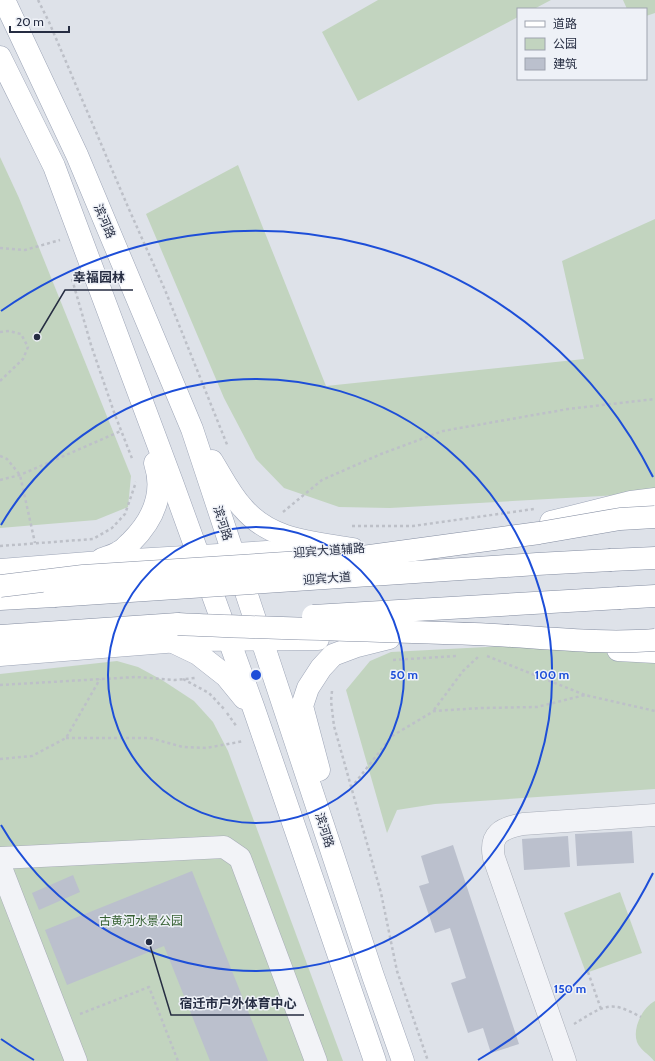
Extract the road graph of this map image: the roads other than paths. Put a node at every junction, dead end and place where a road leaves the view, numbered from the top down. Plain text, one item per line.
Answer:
1 (4, 0) edge
2 (0, 57) edge
3 (50, 156) junction
4 (192, 429) junction
5 (655, 499) edge
6 (655, 518) edge
7 (353, 549) junction
8 (234, 554) junction
9 (198, 556) junction
10 (655, 558) edge
11 (92, 563) junction
12 (0, 570) edge
13 (0, 586) edge
14 (655, 596) edge
15 (0, 599) edge
16 (176, 633) junction
17 (0, 636) edge
18 (389, 638) junction
19 (229, 640) junction
20 (262, 640) junction
21 (655, 640) edge
22 (655, 652) edge
23 (0, 655) edge
24 (254, 709) junction
25 (655, 815) edge
26 (0, 858) edge
27 (0, 865) edge
28 (396, 1040) junction
29 (76, 1061) edge
30 (316, 1061) edge
31 (376, 1061) edge
32 (403, 1061) edge
33 (565, 1061) edge

1 - 4 main road, 滨河路
2 - 3 main road
3 - 9 main road
3 - 11 main road
4 - 7 main road
4 - 8 main road, 滨河路
5 - 7 main road, 迎宾大道辅路
6 - 13 main road, bridge
7 - 8 main road, 迎宾大道辅路
8 - 9 main road, 迎宾大道辅路
8 - 20 main road, 滨河路
9 - 11 main road, 迎宾大道辅路
9 - 19 main road
10 - 15 main road, 迎宾大道, bridge
11 - 12 main road, 迎宾大道辅路
14 - 16 main road, bridge
16 - 17 main road
16 - 19 main road
16 - 21 main road, bridge
16 - 23 main road
16 - 24 main road
18 - 20 main road
18 - 22 main road
18 - 28 main road
19 - 20 main road
19 - 24 main road
20 - 28 main road, 滨河路
24 - 31 main road
25 - 33 lane
26 - 30 lane
27 - 29 lane
28 - 32 main road, 滨河路

